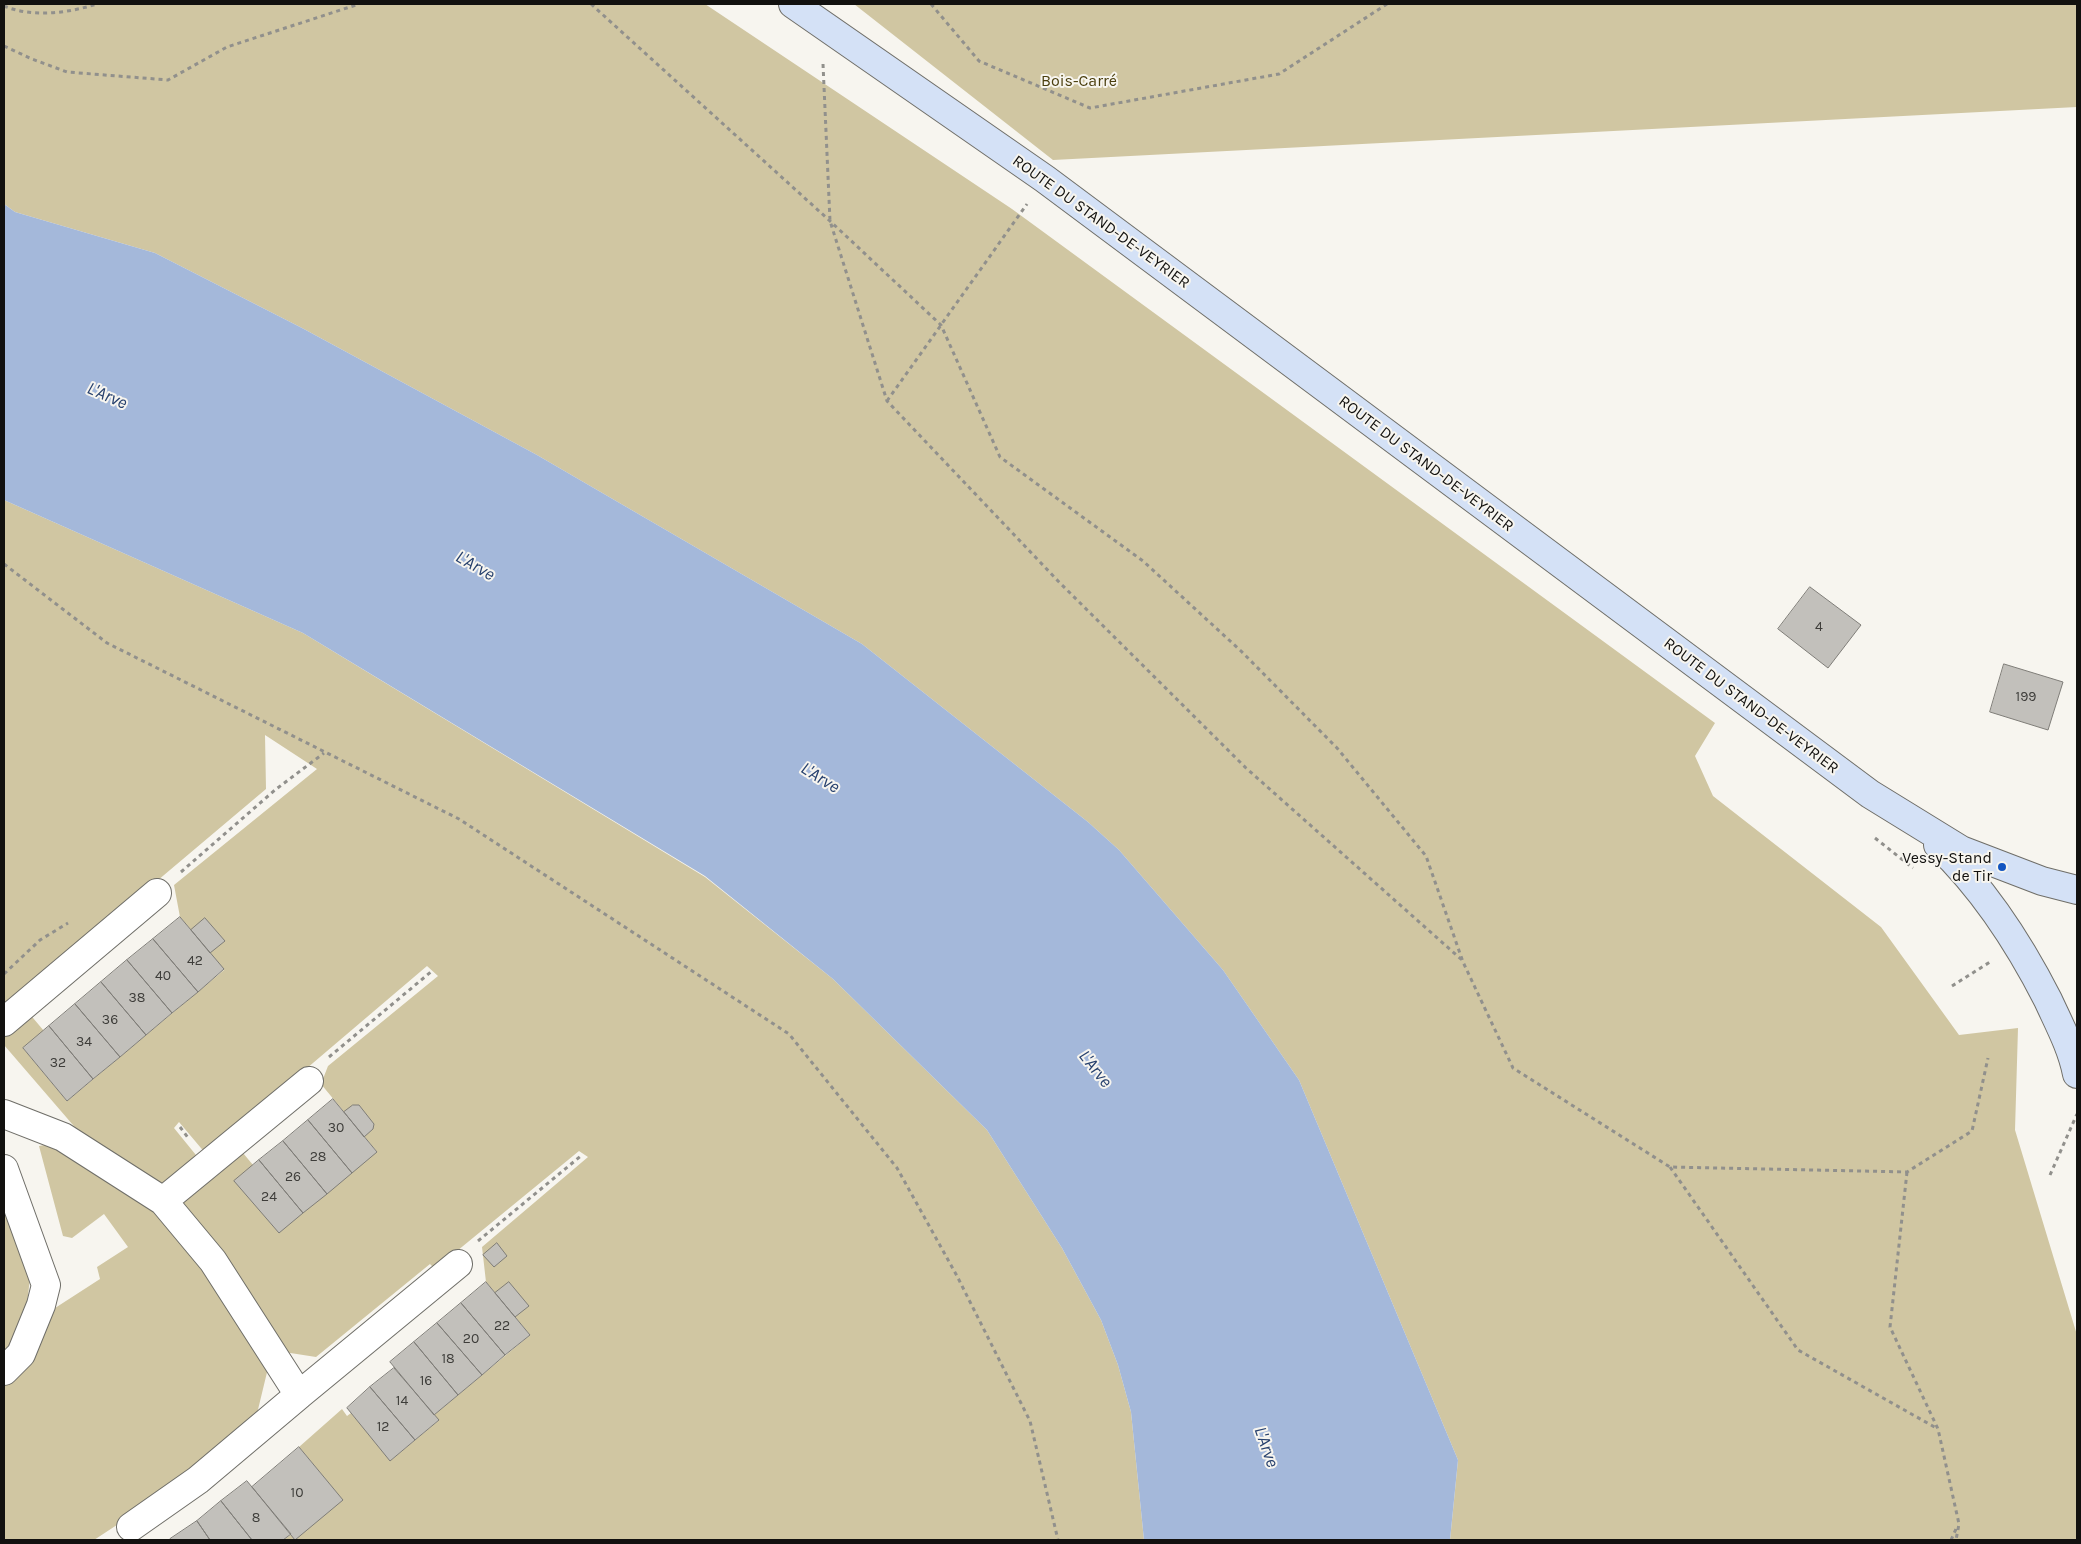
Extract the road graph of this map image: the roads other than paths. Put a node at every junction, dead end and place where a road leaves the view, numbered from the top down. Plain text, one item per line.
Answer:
1 (793, 4) edge
2 (1915, 823) junction
3 (2077, 890) edge
4 (157, 893) road end
5 (4, 1022) edge
6 (2077, 1074) edge
7 (308, 1081) road end
8 (4, 1114) edge
9 (4, 1169) edge
10 (163, 1201) junction
11 (458, 1264) road end
12 (4, 1371) edge
13 (299, 1395) junction
14 (131, 1527) dead end

1 - 2 main road, ROUTE DU STAND-DE-VEYRIER
2 - 3 main road, ROUTE DU STAND-DE-VEYRIER
2 - 6 main road
4 - 5 street
7 - 10 street
8 - 10 street
9 - 12 street
10 - 13 street
11 - 13 street
13 - 14 street

